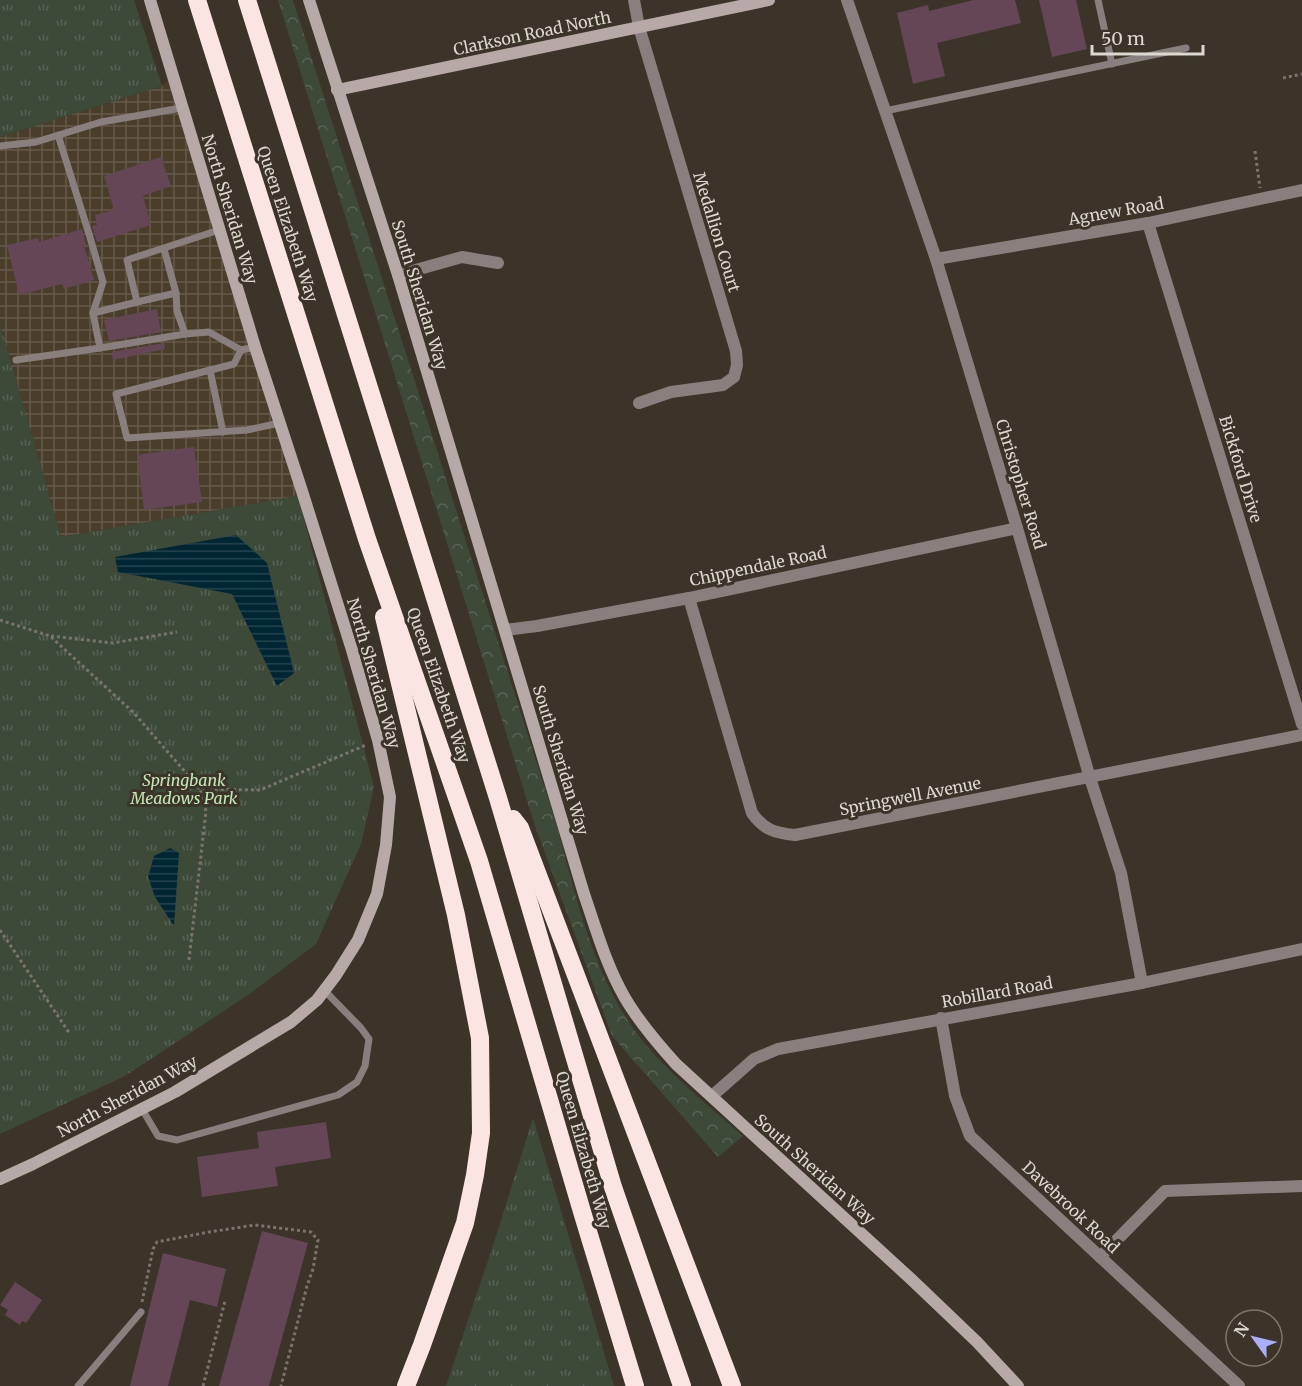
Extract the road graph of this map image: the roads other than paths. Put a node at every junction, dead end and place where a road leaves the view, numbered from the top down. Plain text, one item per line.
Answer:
1 (150, 0) edge
2 (197, 0) edge
3 (246, 0) edge
4 (309, 0) edge
5 (634, 0) edge
6 (769, 0) edge
7 (847, 0) edge
8 (1098, 0) edge
9 (639, 27) junction
10 (1186, 48) dead end
11 (1112, 64) junction
12 (337, 90) junction
13 (181, 108) junction
14 (885, 111) junction
15 (58, 135) junction
16 (0, 146) edge
17 (1302, 190) edge
18 (1148, 223) junction
19 (219, 230) junction
20 (164, 249) junction
21 (936, 259) junction
22 (498, 264) dead end
23 (398, 275) junction
24 (176, 293) junction
25 (137, 302) junction
26 (93, 313) junction
27 (185, 334) junction
28 (255, 346) junction
29 (100, 348) junction
30 (241, 350) junction
31 (16, 360) dead end
32 (210, 370) junction
33 (639, 403) dead end
34 (280, 423) junction
35 (224, 432) junction
36 (1017, 528) junction
37 (367, 539) junction
38 (688, 598) junction
39 (505, 630) junction
40 (1302, 724) edge
41 (1302, 735) edge
42 (1090, 778) junction
43 (498, 798) junction
44 (1302, 949) edge
45 (1142, 982) junction
46 (324, 990) junction
47 (941, 1018) junction
48 (712, 1096) junction
49 (142, 1109) junction
50 (0, 1179) edge
51 (1302, 1186) edge
52 (1100, 1257) junction
53 (141, 1312) road end
54 (78, 1386) edge
55 (406, 1386) edge
56 (635, 1386) edge
57 (682, 1386) edge
58 (732, 1386) edge
59 (1018, 1386) edge
60 (1239, 1386) edge

1 - 13 street, North Sheridan Way
2 - 37 highway, Queen Elizabeth Way
3 - 43 highway, Queen Elizabeth Way
4 - 12 street, South Sheridan Way
5 - 9 street, Medallion Court
6 - 9 street, Clarkson Road North
7 - 14 street, Christopher Road
8 - 11 lane
9 - 12 street, Clarkson Road North
9 - 33 street, Medallion Court
10 - 11 lane
11 - 14 lane
12 - 23 street, South Sheridan Way
13 - 15 lane
13 - 19 street, North Sheridan Way
14 - 21 street, Christopher Road
15 - 16 lane
15 - 26 lane
17 - 18 street, Agnew Road
18 - 21 street, Agnew Road
18 - 40 street, Bickford Drive
19 - 20 lane
19 - 28 street, North Sheridan Way
20 - 24 lane
20 - 25 lane
21 - 36 street, Christopher Road
22 - 23 street
23 - 39 street, South Sheridan Way
24 - 25 lane
24 - 27 lane
25 - 26 lane
26 - 29 lane
27 - 29 lane
27 - 30 lane
28 - 30 lane
28 - 34 street, North Sheridan Way
29 - 31 lane
30 - 32 lane
32 - 35 lane
32 - 35 lane
34 - 35 lane
34 - 46 street, North Sheridan Way
36 - 38 street, Chippendale Road
36 - 42 street, Christopher Road
37 - 55 highway
37 - 56 highway, Queen Elizabeth Way
38 - 39 street, Chippendale Road
38 - 42 street, Springwell Avenue
39 - 48 street, South Sheridan Way
41 - 42 street, Springwell Avenue
42 - 45 street, Christopher Road
43 - 57 highway, Queen Elizabeth Way
43 - 58 highway
44 - 45 street, Robillard Road
45 - 47 street, Robillard Road
46 - 49 street, North Sheridan Way
46 - 49 lane
47 - 48 street, Robillard Road
47 - 52 street, Davebrook Road
48 - 59 street, South Sheridan Way
49 - 50 street, North Sheridan Way
51 - 52 street
52 - 60 street, Davebrook Road
53 - 54 lane

